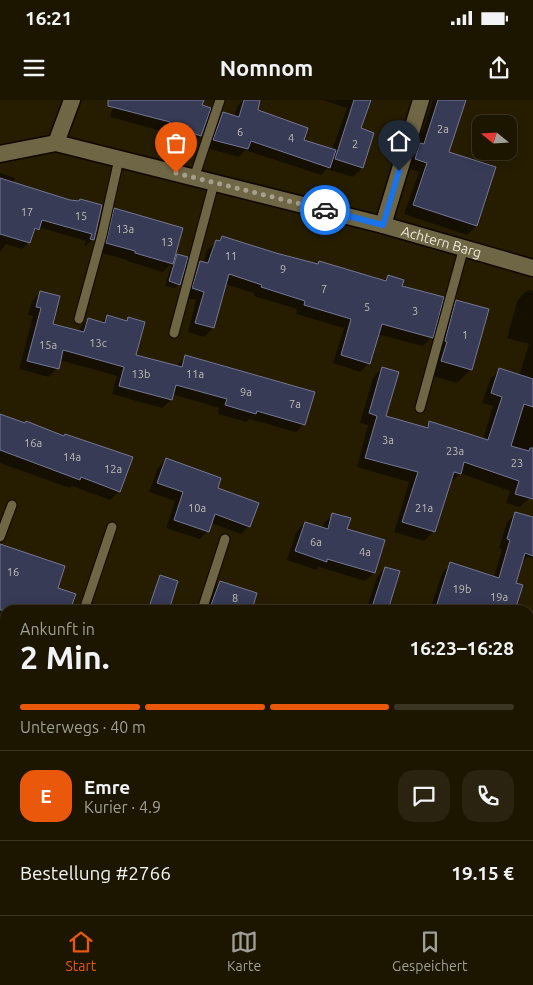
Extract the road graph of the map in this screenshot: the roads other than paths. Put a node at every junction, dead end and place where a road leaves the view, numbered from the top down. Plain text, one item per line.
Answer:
1 (72, 100) edge
2 (220, 100) edge
3 (421, 100) edge
4 (56, 143) junction
5 (0, 154) edge
6 (119, 159) junction
7 (194, 178) junction
8 (214, 183) junction
9 (383, 225) junction
10 (464, 247) junction
11 (533, 268) edge
12 (80, 319) dead end
13 (174, 333) dead end
14 (420, 408) dead end
15 (12, 505) dead end
16 (112, 527) dead end
17 (0, 537) edge
18 (225, 540) dead end
19 (86, 605) edge
20 (204, 605) edge

1 - 4 street
2 - 7 lane
3 - 9 street
4 - 5 street, Achtern Barg
4 - 6 street, Achtern Barg
6 - 7 street, Achtern Barg
6 - 12 lane
7 - 8 street, Achtern Barg
8 - 9 street, Achtern Barg
8 - 13 lane
9 - 10 street, Achtern Barg
10 - 11 street, Achtern Barg
10 - 14 lane
15 - 17 lane
16 - 19 lane
18 - 20 lane

